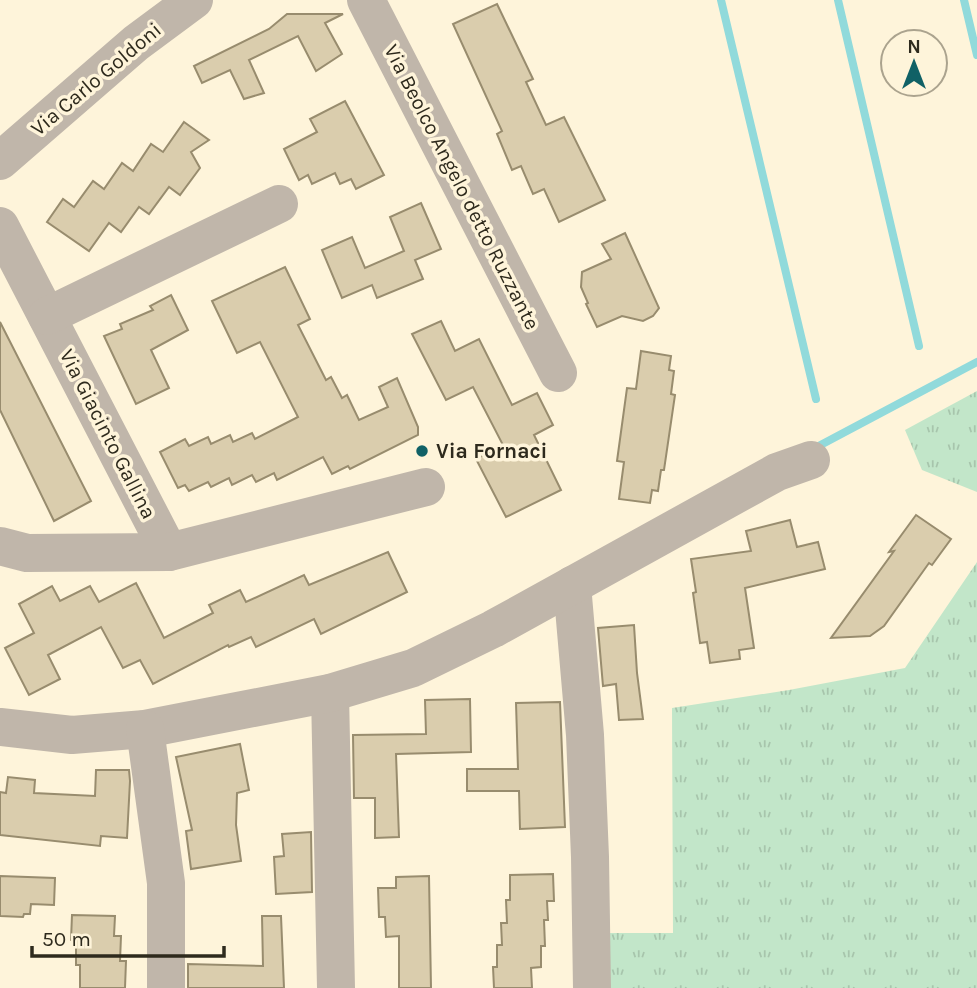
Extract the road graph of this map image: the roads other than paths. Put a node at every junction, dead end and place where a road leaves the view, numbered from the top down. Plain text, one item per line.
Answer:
1 (194, 0) edge
2 (366, 0) edge
3 (0, 161) edge
4 (279, 204) dead end
5 (0, 226) edge
6 (47, 316) junction
7 (558, 373) dead end
8 (811, 460) dead end
9 (426, 487) dead end
10 (0, 546) edge
11 (169, 552) junction
12 (572, 585) junction
13 (330, 693) junction
14 (0, 727) edge
15 (145, 729) junction
16 (166, 988) edge
17 (336, 988) edge
18 (592, 988) edge

1 - 3 street, Via Carlo Goldoni
2 - 7 street, Via Beolco Angelo detto Ruzzante
4 - 6 street
5 - 6 street, Via Giacinto Gallina
6 - 11 street, Via Giacinto Gallina
8 - 12 street
9 - 11 street, Via Giacinto Gallina
10 - 11 street, Via Giacinto Gallina
12 - 13 street
12 - 18 street
13 - 15 street
13 - 17 street
14 - 15 street
15 - 16 street

